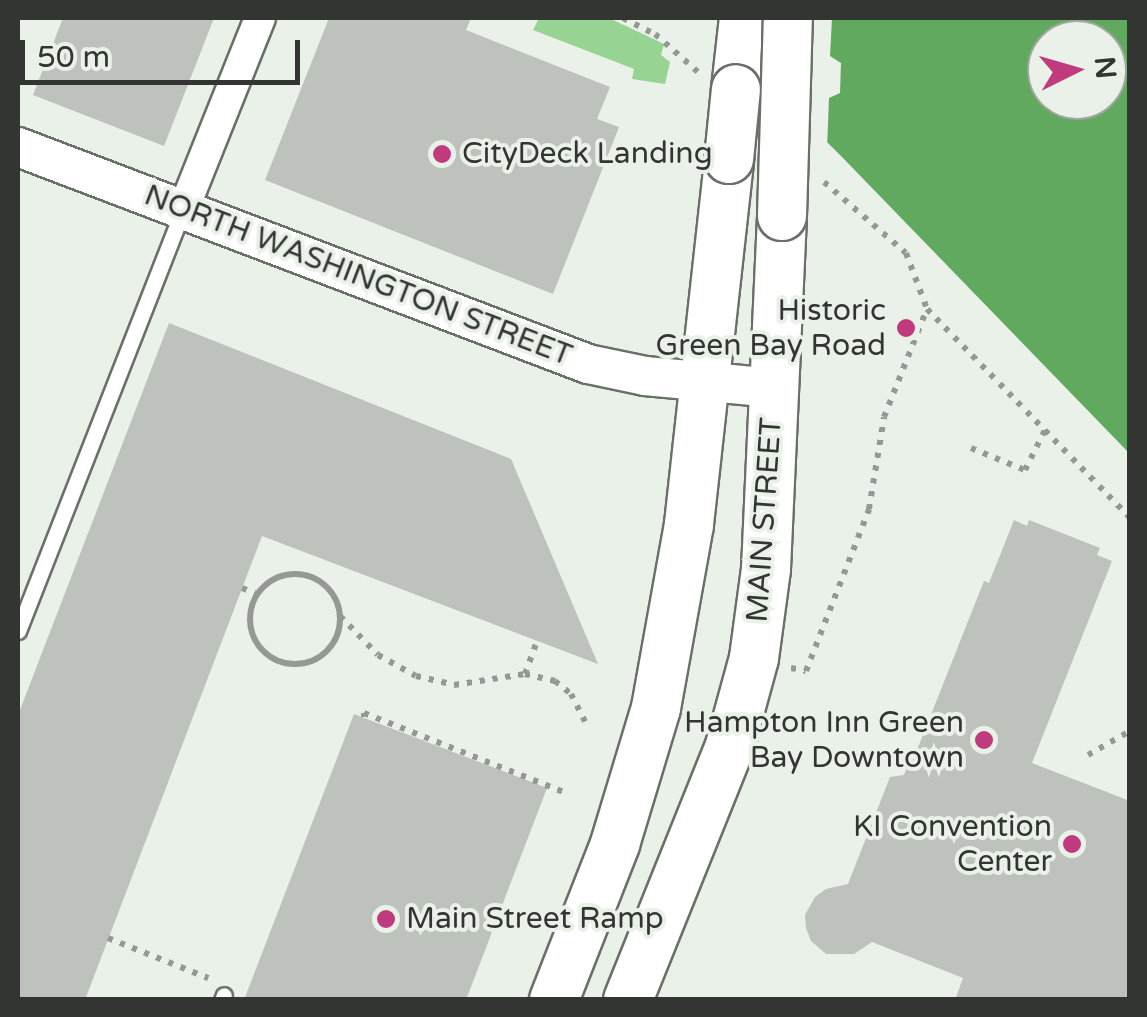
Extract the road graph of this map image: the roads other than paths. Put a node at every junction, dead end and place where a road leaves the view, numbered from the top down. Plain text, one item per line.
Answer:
1 (260, 18) edge
2 (744, 18) edge
3 (788, 18) edge
4 (18, 147) edge
5 (184, 208) junction
6 (703, 382) junction
7 (774, 388) junction
8 (18, 631) edge
9 (554, 1000) edge
10 (628, 1000) edge

1 - 5 street
2 - 6 main road, bridge
3 - 7 main road, MAIN STREET, bridge
4 - 5 street, NORTH WASHINGTON STREET
5 - 6 street, NORTH WASHINGTON STREET
5 - 8 lane
6 - 7 street, NORTH WASHINGTON STREET
6 - 9 main road
7 - 10 main road, MAIN STREET

